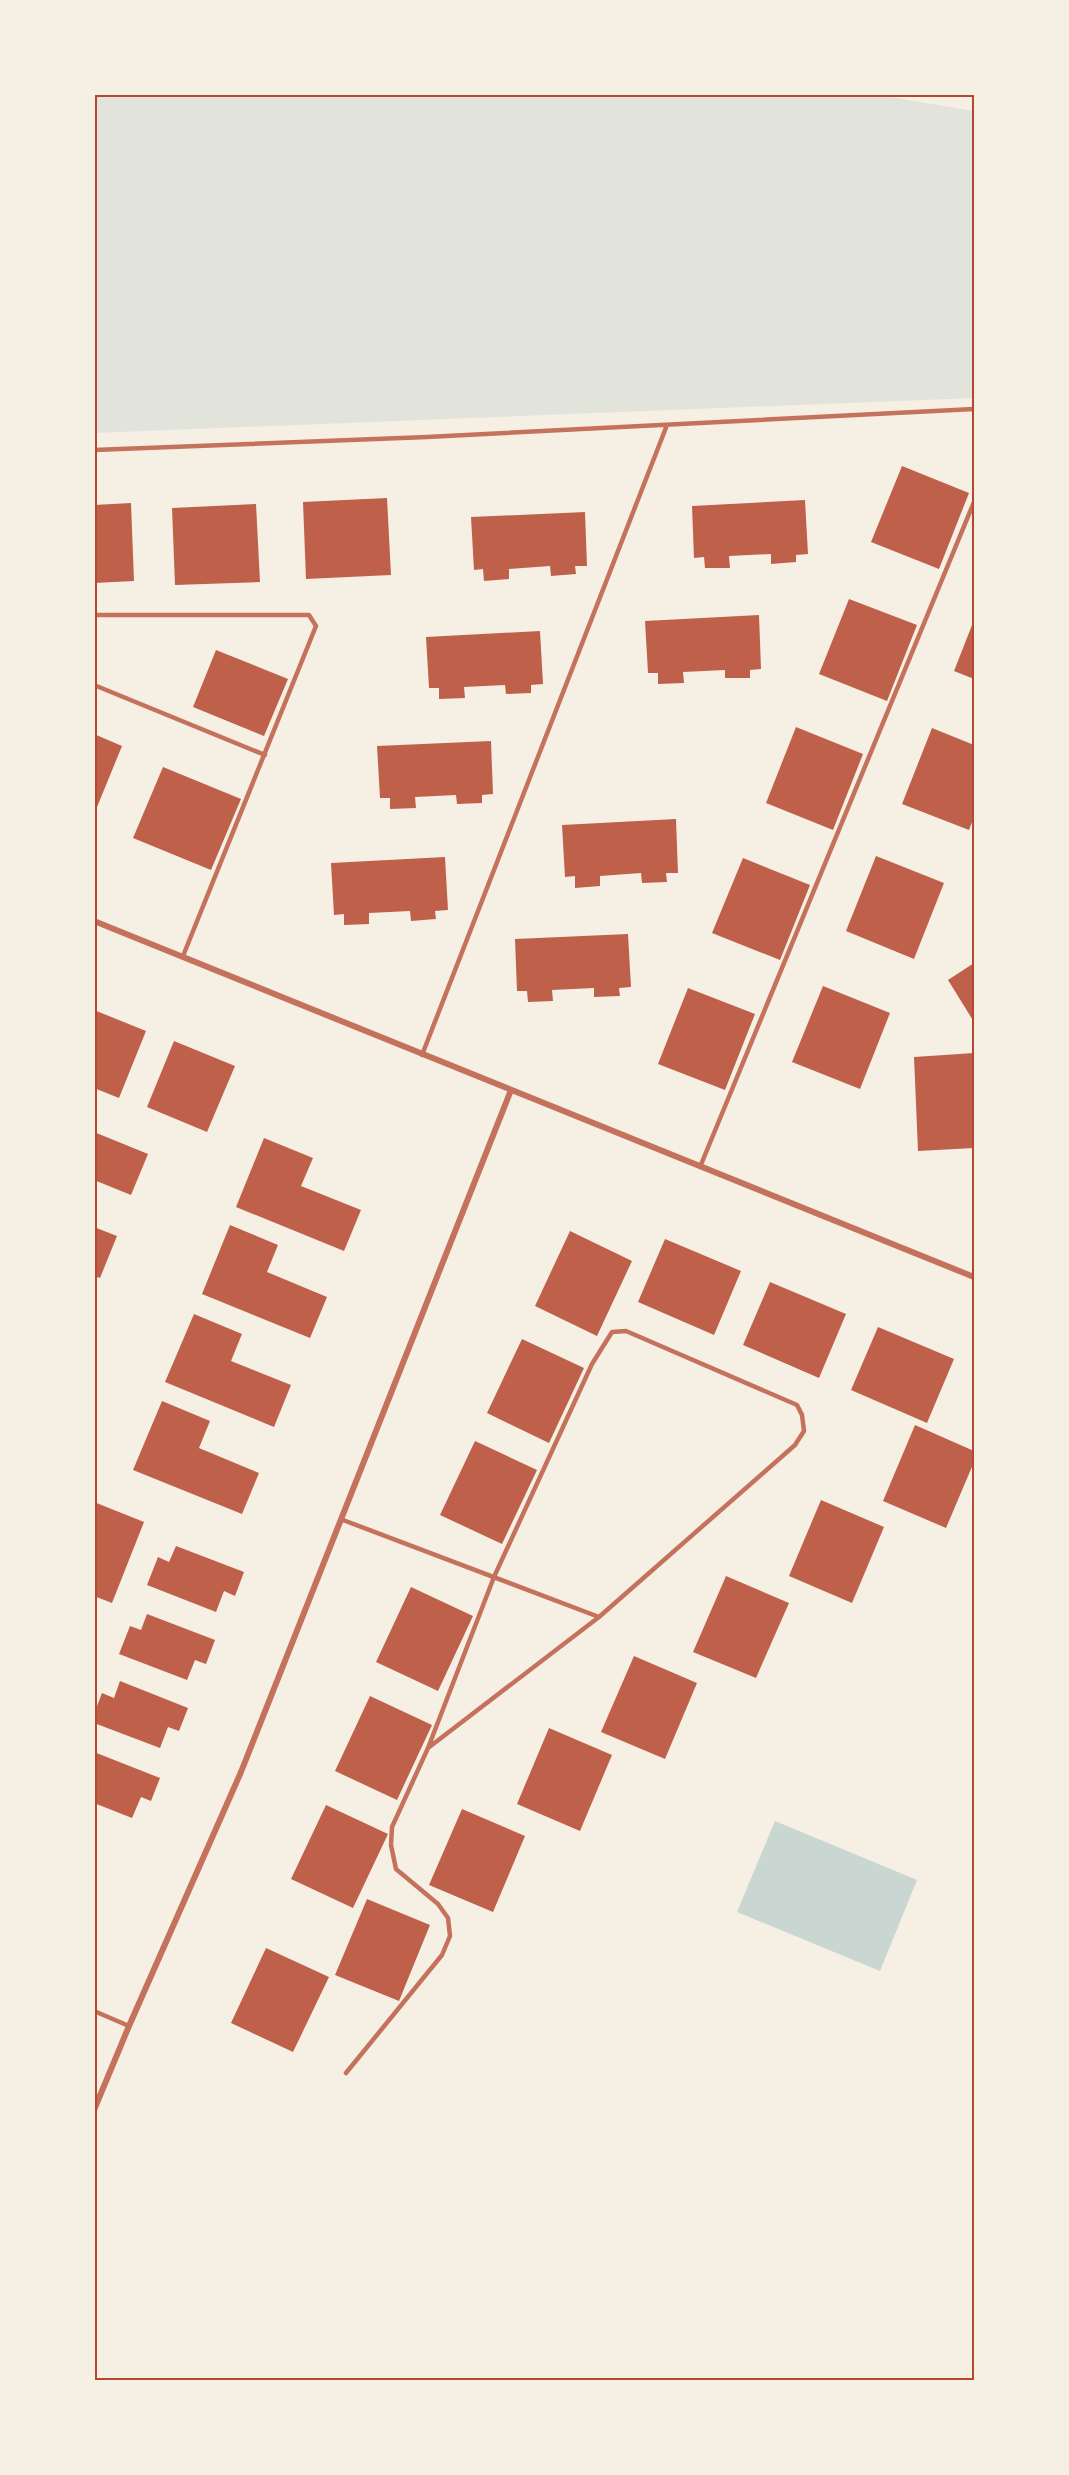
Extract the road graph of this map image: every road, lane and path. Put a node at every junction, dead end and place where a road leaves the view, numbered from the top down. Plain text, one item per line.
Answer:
1 (975, 409) edge
2 (667, 425) junction
3 (94, 450) edge
4 (975, 502) edge
5 (94, 615) edge
6 (94, 685) edge
7 (265, 755) junction
8 (94, 921) edge
9 (183, 956) junction
10 (422, 1055) junction
11 (511, 1090) junction
12 (700, 1167) junction
13 (975, 1277) edge
14 (343, 1520) junction
15 (494, 1577) junction
16 (599, 1617) junction
17 (428, 1748) junction
18 (94, 2011) edge
19 (129, 2026) junction
20 (346, 2073) dead end
21 (94, 2110) edge

1 - 2 lane
2 - 3 lane
2 - 10 lane
4 - 12 lane
5 - 7 lane
6 - 7 lane
7 - 9 lane
8 - 9 street
9 - 10 street
10 - 11 street
11 - 12 street
11 - 14 street
12 - 13 street
14 - 15 lane
14 - 19 street
15 - 16 lane
15 - 16 lane
15 - 17 lane
16 - 17 lane
17 - 20 lane
18 - 19 lane
19 - 21 street

